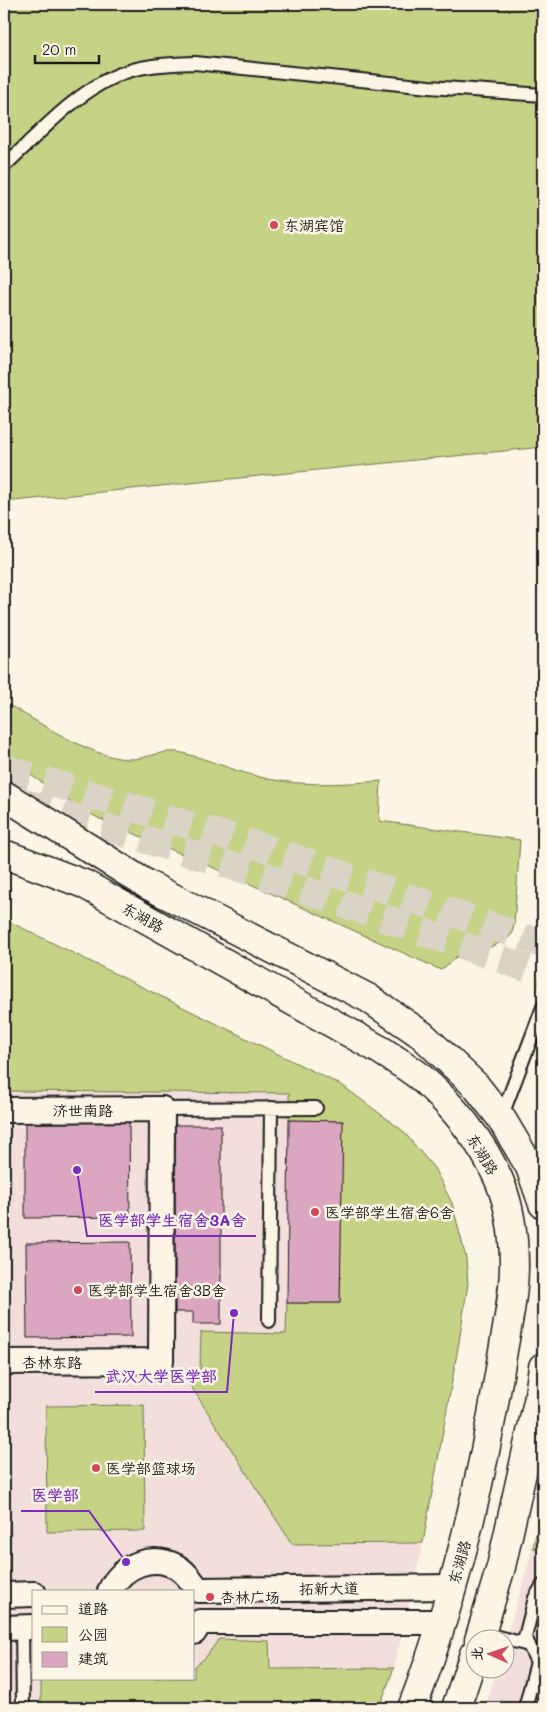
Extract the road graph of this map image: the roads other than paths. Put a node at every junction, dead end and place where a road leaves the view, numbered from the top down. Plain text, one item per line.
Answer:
1 (543, 95) edge
2 (4, 166) edge
3 (4, 795) edge
4 (4, 854) edge
5 (543, 1007) edge
6 (271, 1108) junction
7 (316, 1108) dead end
8 (162, 1109) junction
9 (4, 1110) edge
10 (502, 1118) junction
11 (543, 1204) edge
12 (269, 1321) dead end
13 (4, 1362) edge
14 (543, 1366) edge
15 (540, 1401) edge
16 (543, 1585) edge
17 (452, 1587) junction
18 (110, 1590) edge
19 (32, 1594) edge
20 (4, 1595) edge
21 (442, 1622) junction
22 (20, 1627) edge
23 (195, 1630) edge
24 (483, 1630) edge
25 (514, 1644) edge
26 (529, 1645) junction
27 (466, 1680) edge
28 (23, 1708) edge
29 (412, 1708) edge
30 (456, 1708) edge
31 (525, 1708) edge

1 - 2 lane
3 - 10 main road, 东湖路
4 - 17 main road, 东湖路
5 - 10 lane
6 - 7 lane
6 - 8 lane
6 - 12 lane
8 - 9 street, 济世南路
8 - 13 street, 杏林东路
10 - 11 main road, 东湖路
14 - 15 main road
15 - 24 main road
16 - 26 lane
17 - 18 street, 拓新大道
17 - 21 main road, 东湖路
19 - 20 street
21 - 23 street
21 - 29 main road, 东湖路
22 - 28 lane
25 - 26 lane
26 - 31 lane
27 - 30 main road

